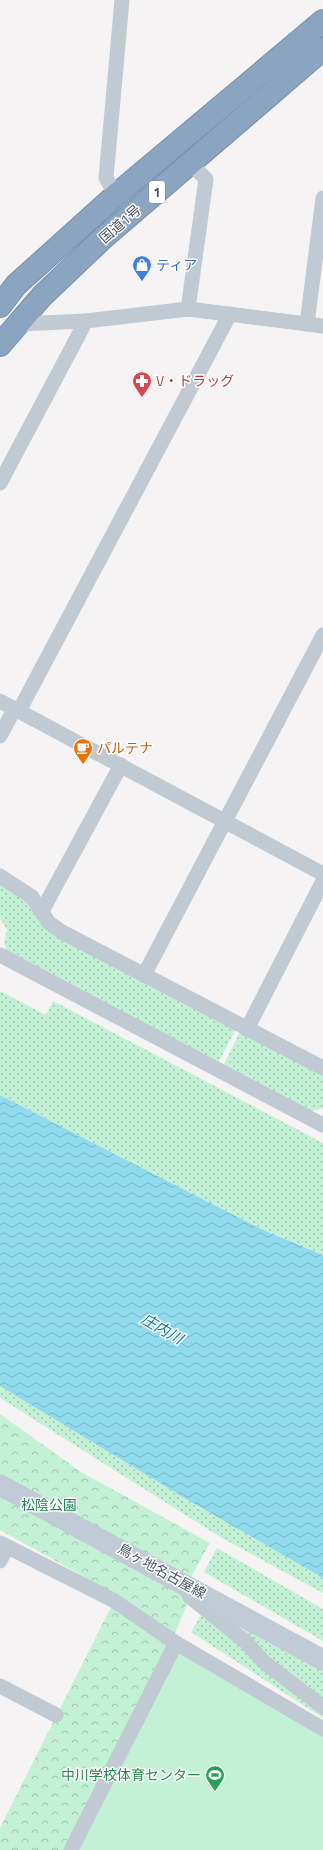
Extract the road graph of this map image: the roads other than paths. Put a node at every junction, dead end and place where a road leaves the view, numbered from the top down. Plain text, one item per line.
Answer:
1 (122, 0) edge
2 (323, 21) edge
3 (323, 49) edge
4 (190, 163) junction
5 (116, 195) junction
6 (323, 202) edge
7 (0, 306) edge
8 (188, 309) junction
9 (0, 312) edge
10 (230, 314) junction
11 (86, 321) junction
12 (19, 324) junction
13 (307, 324) junction
14 (323, 326) edge
15 (0, 345) edge
16 (0, 483) edge
17 (323, 635) edge
18 (0, 700) edge
19 (17, 710) junction
20 (0, 736) edge
21 (121, 765) junction
22 (224, 821) junction
23 (323, 874) edge
24 (0, 876) edge
25 (323, 881) edge
26 (42, 911) junction
27 (0, 955) edge
28 (144, 975) junction
29 (247, 1028) junction
30 (323, 1068) edge
31 (321, 1121) edge
32 (0, 1485) edge
33 (4, 1545) edge
34 (0, 1561) edge
35 (183, 1583) junction
36 (176, 1642) junction
37 (323, 1660) edge
38 (0, 1686) edge
39 (323, 1707) edge
40 (56, 1715) dead end
41 (323, 1729) edge
42 (71, 1850) edge

1 - 5 street
2 - 5 highway, 国道1号 / 1
3 - 4 highway, 国道1号 / 1
4 - 8 street
4 - 12 highway, 国道1号 / 1
5 - 7 highway, 国道1号 / 1
6 - 13 street
8 - 10 street
8 - 11 street
9 - 12 main road
10 - 13 street
10 - 19 street
11 - 12 street
11 - 16 street
12 - 15 highway, 国道1号 / 1
13 - 14 street
17 - 22 street
18 - 19 street
19 - 20 street
19 - 21 street
21 - 22 street
21 - 26 street
22 - 23 street
22 - 28 street
24 - 26 street
25 - 29 street
26 - 28 street
27 - 31 street
28 - 29 street
29 - 30 street
32 - 35 main road, 鳥ヶ地名古屋線
33 - 34 street
33 - 36 street
35 - 37 main road, 鳥ヶ地名古屋線
35 - 39 street
36 - 41 street
36 - 42 street
38 - 40 street

